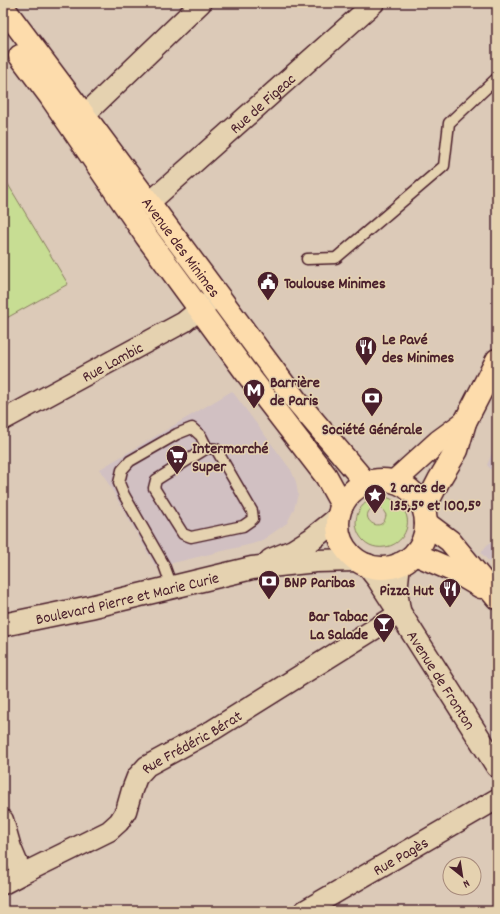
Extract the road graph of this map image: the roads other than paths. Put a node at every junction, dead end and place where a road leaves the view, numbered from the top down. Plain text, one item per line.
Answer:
1 (201, 3) edge
2 (374, 3) edge
3 (3, 7) edge
4 (3, 32) edge
5 (497, 78) edge
6 (78, 121) junction
7 (149, 203) junction
8 (307, 259) dead end
9 (218, 297) junction
10 (200, 309) junction
11 (497, 360) edge
12 (3, 420) edge
13 (465, 422) junction
14 (207, 448) junction
15 (395, 481) junction
16 (366, 483) junction
17 (340, 511) junction
18 (425, 516) junction
19 (407, 559) junction
20 (361, 563) junction
21 (252, 568) junction
22 (172, 587) junction
23 (497, 599) edge
24 (400, 613) junction
25 (3, 625) edge
26 (497, 766) edge
27 (497, 800) edge
28 (3, 820) edge
29 (22, 874) junction
30 (3, 884) edge
31 (304, 911) edge

1 - 6 street
2 - 7 street, Rue de Figeac
3 - 6 main road, Avenue des Minimes
4 - 6 main road, Avenue des Minimes
5 - 8 lane
6 - 7 main road, Avenue des Minimes
6 - 10 main road, Avenue des Minimes
7 - 9 main road, Avenue des Minimes
9 - 10 street, Rue Lambic
9 - 16 main road, Avenue des Minimes
10 - 12 street, Rue Lambic
10 - 17 main road, Avenue des Minimes
11 - 13 main road
13 - 15 main road
13 - 18 main road
14 - 14 lane
14 - 22 lane
15 - 16 main road
15 - 18 main road
16 - 17 main road
17 - 20 main road
17 - 21 main road, Boulevard Pierre et Marie Curie
18 - 19 main road
18 - 23 main road
19 - 20 main road
19 - 23 main road
19 - 24 main road, Avenue de Fronton
20 - 21 main road, Boulevard Pierre et Marie Curie
20 - 24 main road, Avenue de Fronton
21 - 22 main road, Boulevard Pierre et Marie Curie
22 - 25 main road, Boulevard Pierre et Marie Curie
24 - 26 main road, Avenue de Fronton
24 - 29 street, Rue Frédéric Bérat
27 - 31 street, Rue Pagès
28 - 29 street
29 - 30 street, Rue Frédéric Bérat

